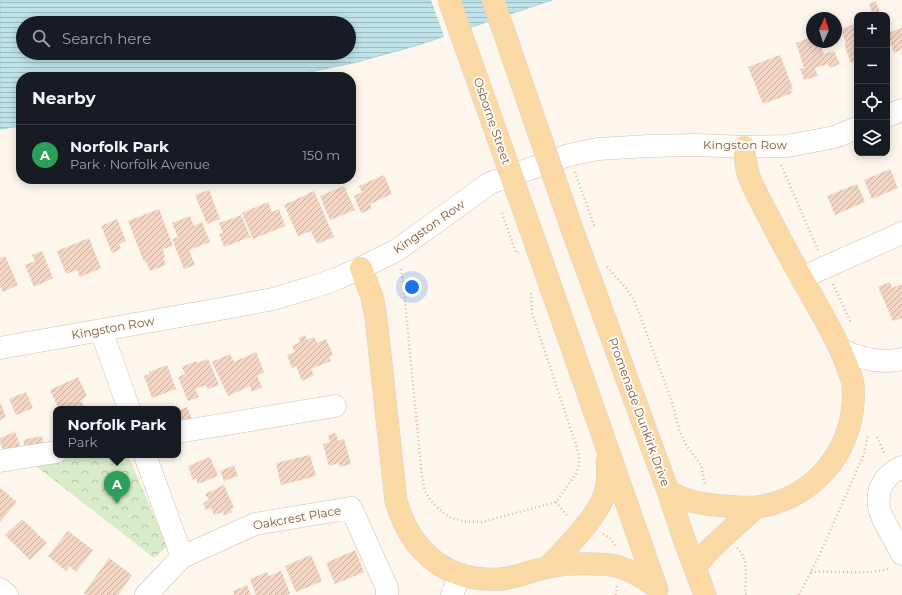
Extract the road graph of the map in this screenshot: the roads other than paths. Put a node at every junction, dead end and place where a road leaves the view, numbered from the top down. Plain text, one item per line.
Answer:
1 (449, 0) edge
2 (493, 0) edge
3 (902, 110) edge
4 (890, 115) edge
5 (854, 129) edge
6 (744, 147) junction
7 (902, 233) edge
8 (362, 268) junction
9 (801, 278) junction
10 (100, 330) junction
11 (0, 348) edge
12 (842, 350) junction
13 (902, 359) edge
14 (128, 406) edge
15 (335, 406) dead end
16 (181, 432) edge
17 (606, 446) junction
18 (53, 452) edge
19 (146, 458) edge
20 (0, 461) edge
21 (902, 467) edge
22 (668, 491) junction
23 (756, 506) junction
24 (182, 557) junction
25 (899, 560) edge
26 (548, 567) junction
27 (695, 568) junction
28 (460, 574) junction
29 (0, 590) edge
30 (658, 591) edge
31 (7, 595) edge
32 (146, 595) edge
33 (387, 595) edge
34 (452, 595) edge
35 (706, 595) edge

1 - 17 main road, Osborne Street, bridge
2 - 22 main road, Promenade Dunkirk Drive, bridge
3 - 4 street
5 - 6 street, Kingston Row
6 - 8 street, Kingston Row
6 - 9 main road
7 - 9 street
8 - 10 street, Kingston Row
8 - 28 main road
9 - 12 main road
10 - 11 street, Kingston Row
10 - 14 street
12 - 13 street
12 - 23 main road
15 - 16 street
17 - 26 main road
17 - 30 main road
18 - 20 street
19 - 24 street
21 - 25 street
22 - 23 main road
22 - 27 main road, Promenade Dunkirk Drive
23 - 27 main road
24 - 32 street, Oakcrest Place
24 - 33 street, Oakcrest Place
26 - 28 main road
26 - 30 main road
27 - 35 main road, Promenade Dunkirk Drive
28 - 34 street
29 - 31 street

